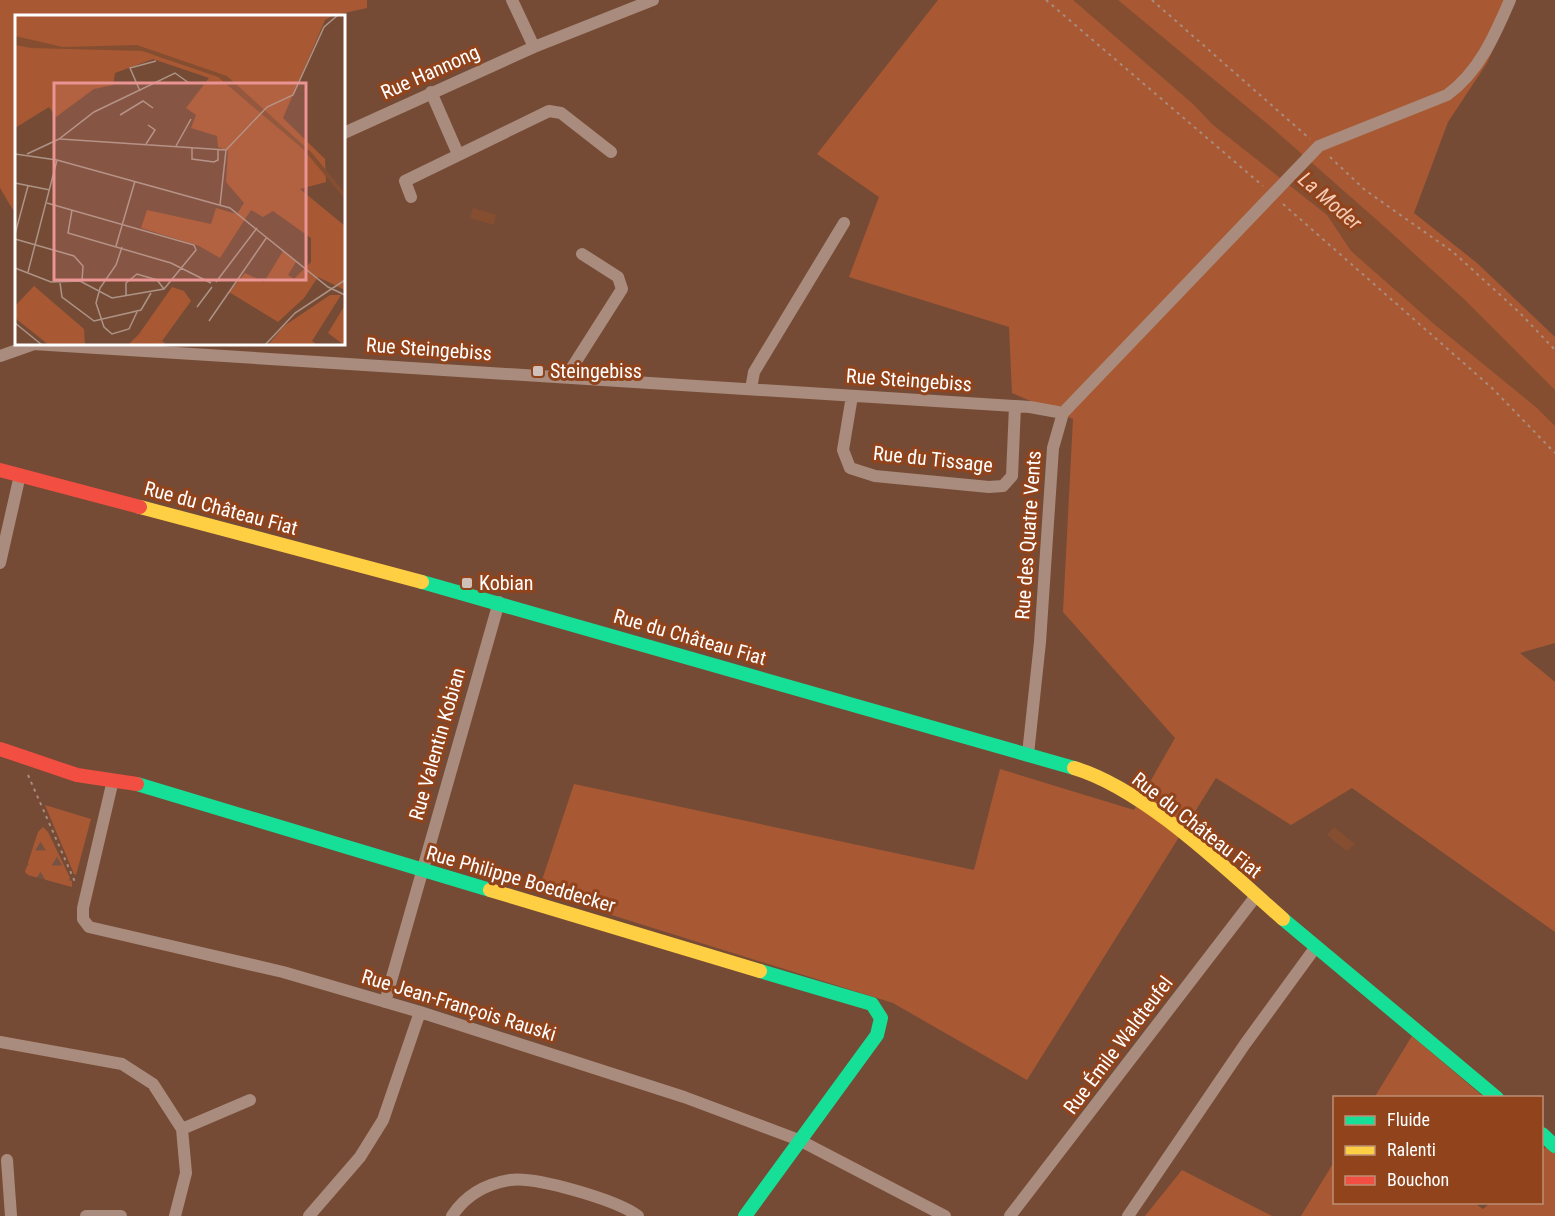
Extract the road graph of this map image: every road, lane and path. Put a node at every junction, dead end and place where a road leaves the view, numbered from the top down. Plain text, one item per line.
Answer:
1 (512, 0) edge
2 (653, 0) edge
3 (1046, 0) edge
4 (1152, 0) edge
5 (1510, 0) edge
6 (534, 47) junction
7 (431, 92) junction
8 (345, 132) edge
9 (1319, 146) junction
10 (611, 152) dead end
11 (458, 154) junction
12 (1275, 192) junction
13 (411, 197) dead end
14 (844, 223) dead end
15 (582, 254) dead end
16 (31, 345) edge
17 (50, 345) edge
18 (1555, 350) edge
19 (0, 356) edge
20 (566, 377) junction
21 (751, 388) junction
22 (852, 396) junction
23 (1015, 406) junction
24 (1063, 413) junction
25 (1555, 453) edge
26 (0, 470) edge
27 (20, 475) junction
28 (0, 563) edge
29 (499, 602) junction
30 (0, 749) edge
31 (1028, 754) junction
32 (26, 773) dead end
33 (113, 780) junction
34 (421, 870) junction
35 (1256, 896) junction
36 (84, 904) junction
37 (1316, 948) junction
38 (385, 1002) junction
39 (420, 1012) junction
40 (0, 1042) edge
41 (1495, 1096) edge
42 (250, 1100) dead end
43 (182, 1129) junction
44 (1543, 1135) edge
45 (799, 1140) junction
46 (1555, 1146) edge
47 (7, 1160) dead end
48 (11, 1216) edge
49 (86, 1216) edge
50 (122, 1216) edge
51 (175, 1216) edge
52 (309, 1216) edge
53 (452, 1216) edge
54 (638, 1216) edge
55 (745, 1216) edge
56 (945, 1216) edge
57 (1010, 1216) edge
58 (1128, 1216) edge

1 - 6 street
2 - 6 street, Rue Hannong
3 - 12 path
4 - 9 path
5 - 9 street
6 - 7 street, Rue Hannong
7 - 8 street, Rue Hannong
7 - 11 street
9 - 12 street, Rue des Quatre Vents
9 - 18 path
10 - 11 street
11 - 13 street
12 - 24 street, Rue des Quatre Vents
12 - 25 path
14 - 21 street
15 - 20 street
16 - 19 street
17 - 20 street, Rue Steingebiss
20 - 21 street, Rue Steingebiss
21 - 22 street, Rue Steingebiss
22 - 23 street, Rue Steingebiss
22 - 23 street, Rue du Tissage
23 - 24 street, Rue Steingebiss
24 - 31 street, Rue des Quatre Vents
26 - 27 street, Rue du Château Fiat
27 - 28 street
27 - 29 street, Rue du Château Fiat
29 - 31 street, Rue du Château Fiat
29 - 34 street, Rue Valentin Kobian
30 - 33 street, Rue Philippe Boeddecker
31 - 35 street, Rue du Château Fiat
32 - 36 path
33 - 34 street, Rue Philippe Boeddecker
33 - 36 street
34 - 38 street, Rue Valentin Kobian
34 - 45 street, Rue Philippe Boeddecker
35 - 37 street, Rue du Château Fiat
35 - 57 street, Rue Émile Waldteufel
36 - 38 street, Rue Jean-François Rauski
37 - 41 street, Rue du Château Fiat
37 - 58 street
38 - 39 street, Rue Jean-François Rauski
39 - 45 street, Rue Jean-François Rauski
39 - 52 street
40 - 43 street
42 - 43 street
43 - 51 street
44 - 46 street
45 - 55 street, Rue Philippe Boeddecker
45 - 56 street, Rue Jean-François Rauski
47 - 48 street
49 - 50 street
53 - 54 street

